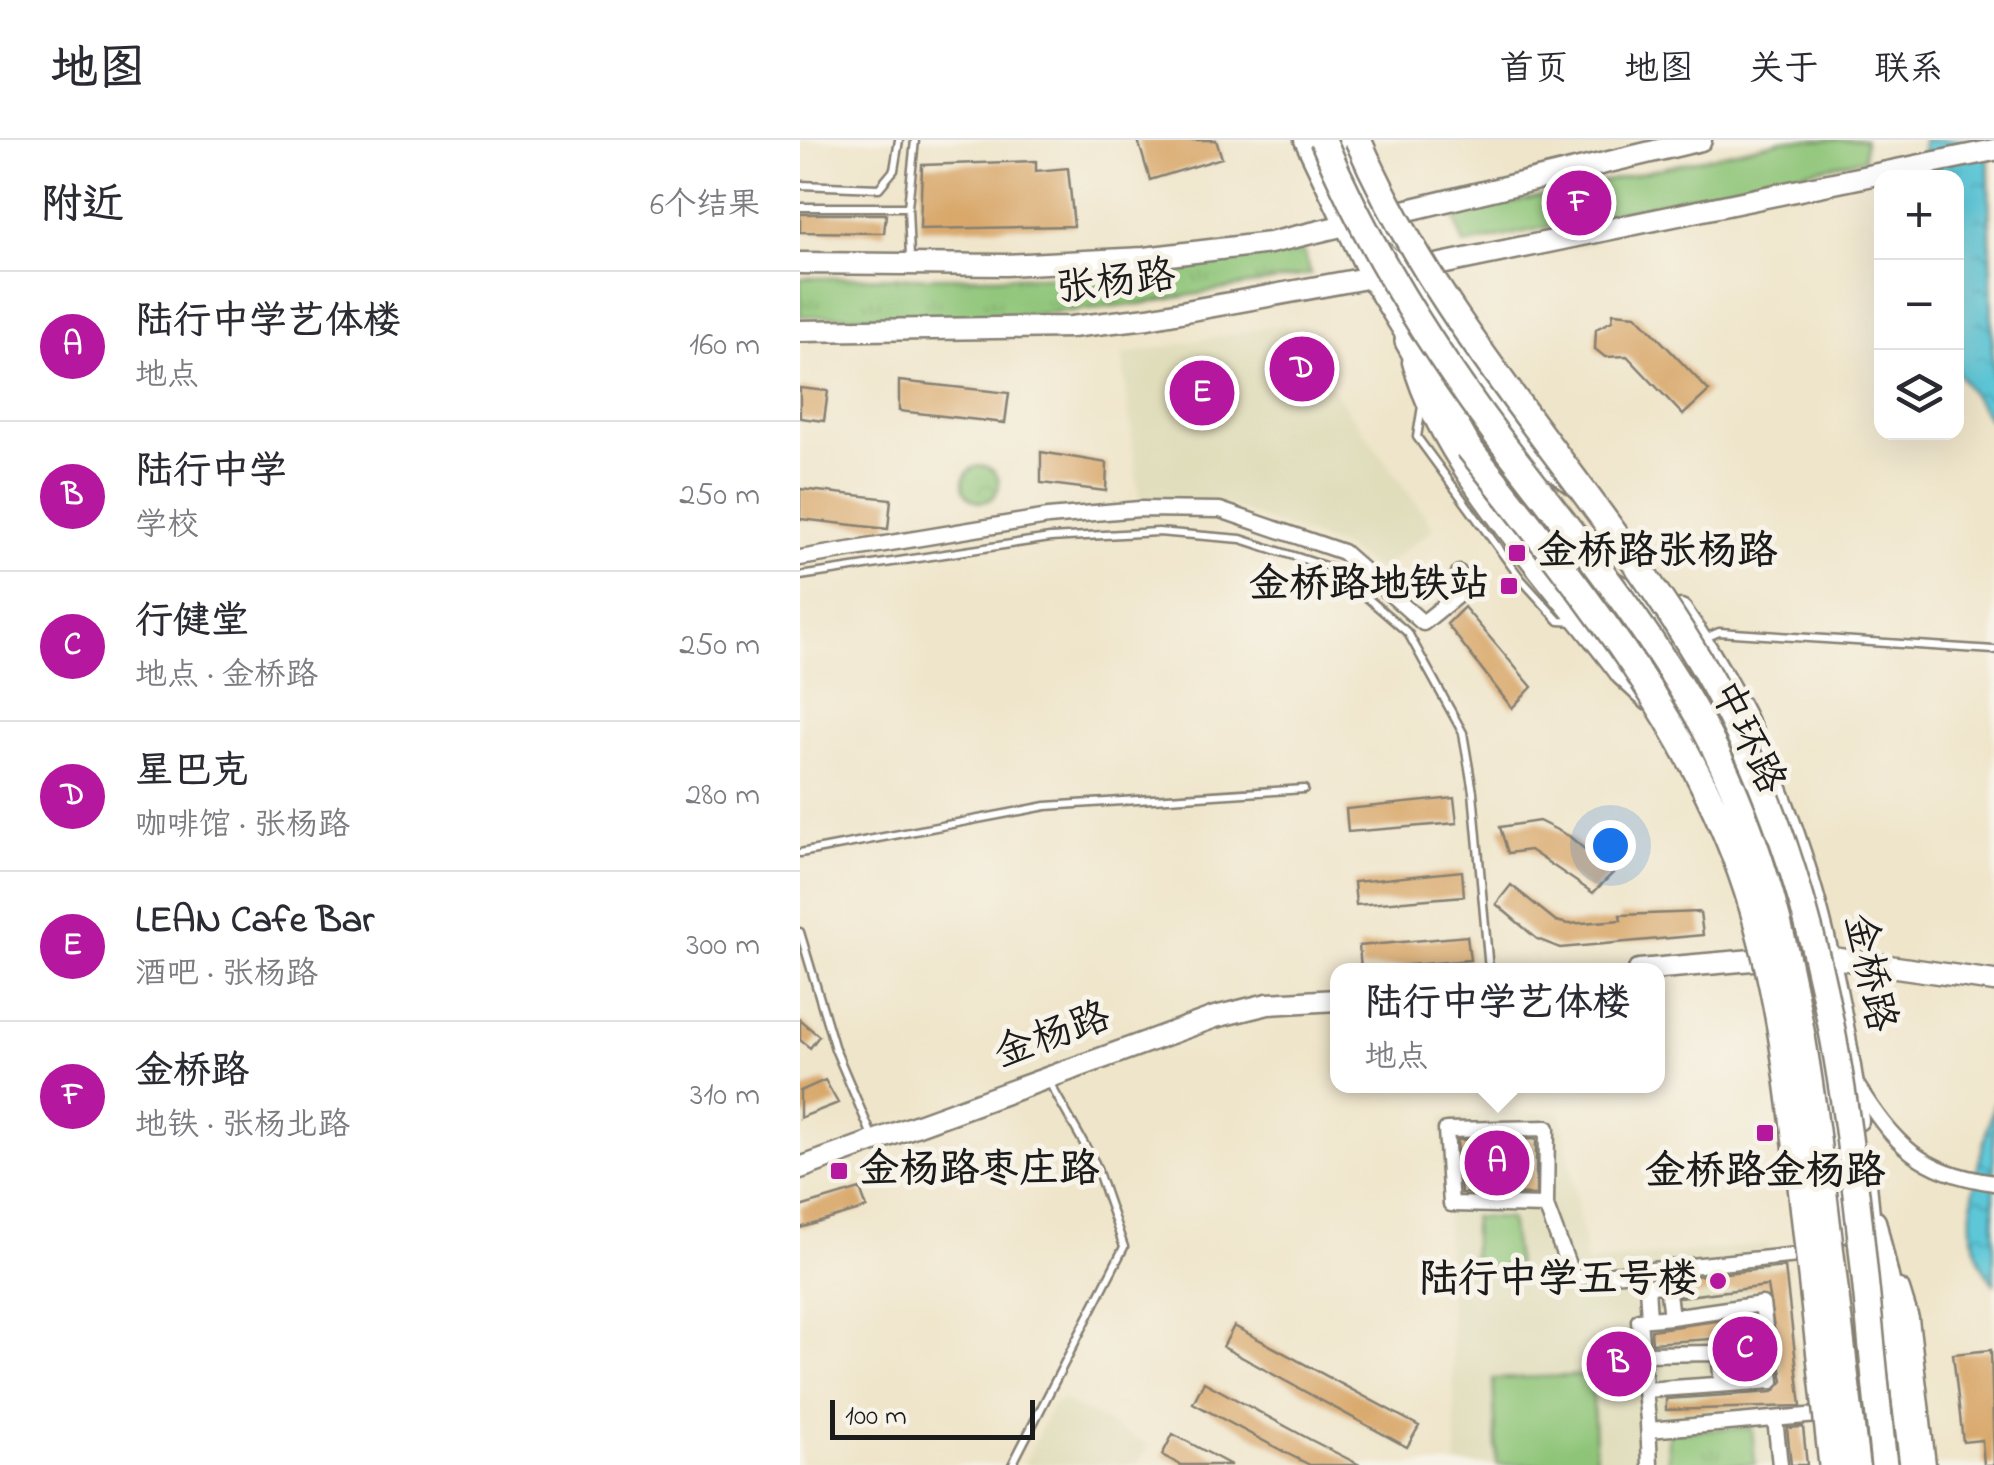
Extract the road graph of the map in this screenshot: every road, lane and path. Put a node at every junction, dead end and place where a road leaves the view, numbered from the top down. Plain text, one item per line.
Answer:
1 (899, 140) edge
2 (914, 140) edge
3 (1305, 140) edge
4 (1323, 140) edge
5 (1341, 140) edge
6 (1358, 140) edge
7 (1372, 140) edge
8 (1701, 140) edge
9 (1994, 150) edge
10 (800, 185) edge
11 (908, 207) junction
12 (800, 208) edge
13 (1406, 213) junction
14 (1380, 220) junction
15 (1347, 228) junction
16 (800, 263) edge
17 (910, 266) junction
18 (1436, 266) junction
19 (1404, 272) junction
20 (1370, 278) junction
21 (800, 331) edge
22 (1408, 341) junction
23 (1608, 509) junction
24 (800, 558) edge
25 (1587, 570) junction
26 (1459, 573) dead end
27 (800, 576) edge
28 (1701, 640) junction
29 (1994, 650) edge
30 (1696, 713) junction
31 (1304, 789) dead end
32 (800, 852) edge
33 (800, 932) edge
34 (1775, 958) junction
35 (1833, 958) junction
36 (1489, 963) edge
37 (1665, 968) edge
38 (1985, 980) edge
39 (1330, 1000) edge
40 (1821, 1044) junction
41 (1046, 1076) junction
42 (1853, 1079) junction
43 (1792, 1107) junction
44 (873, 1140) junction
45 (800, 1168) edge
46 (1807, 1174) junction
47 (1994, 1184) edge
48 (1546, 1206) junction
49 (1872, 1224) junction
50 (1798, 1255) junction
51 (1867, 1308) junction
52 (1671, 1317) junction
53 (1649, 1318) junction
54 (1642, 1354) junction
55 (1722, 1384) junction
56 (1645, 1390) junction
57 (1818, 1415) junction
58 (1775, 1418) junction
59 (1648, 1430) junction
60 (1012, 1465) edge
61 (1650, 1465) edge
62 (1780, 1465) edge
63 (1824, 1465) edge
64 (1832, 1465) edge
65 (1853, 1465) edge
66 (1885, 1465) edge
67 (1913, 1465) edge
68 (1925, 1465) edge

1 - 10 lane
2 - 11 lane
3 - 15 main road
4 - 30 highway, 中环路, bridge
5 - 14 main road
6 - 66 highway, 中环路, bridge
7 - 13 main road, 金桥路
8 - 13 main road, 张杨路
9 - 18 main road, 张杨路
11 - 12 lane
11 - 17 lane
13 - 14 main road, 张杨路
13 - 18 main road, 金桥路
14 - 15 main road, 张杨路
14 - 18 main road
15 - 17 main road, 张杨路
15 - 19 main road
15 - 20 main road
16 - 17 main road, 张杨路
18 - 19 main road, 张杨路
18 - 23 main road, 金桥路
19 - 20 main road, 张杨路
19 - 23 main road
20 - 21 main road, 张杨路
20 - 22 main road
22 - 25 main road
22 - 30 main road
22 - 43 highway, bridge
23 - 28 main road, 金桥路
24 - 26 street
25 - 30 main road
25 - 30 main road
27 - 36 lane
28 - 29 lane
28 - 35 main road, 金桥路
30 - 34 main road
30 - 35 main road
30 - 43 highway, bridge
30 - 65 highway, 中环路, bridge
31 - 32 lane
33 - 44 lane
34 - 35 main road
34 - 37 main road
34 - 40 main road
34 - 46 main road
35 - 38 main road
35 - 42 main road, 金桥路
39 - 41 main road, 金杨路
40 - 42 street
40 - 51 main road
41 - 44 main road, 金杨路
41 - 60 lane
42 - 47 street
42 - 49 main road, 金桥路
43 - 64 highway, bridge
44 - 45 main road, 金杨路
46 - 50 main road
46 - 65 main road
48 - 48 street
48 - 50 street
49 - 51 main road, 金桥路
49 - 67 highway
49 - 68 main road, 金桥路
50 - 57 main road
51 - 66 main road, 金桥路
52 - 53 street
52 - 53 street
52 - 55 street
53 - 54 street
54 - 55 street
54 - 56 street
55 - 56 street
56 - 59 street
57 - 58 street
57 - 63 main road
58 - 59 street
58 - 62 street
59 - 61 street

